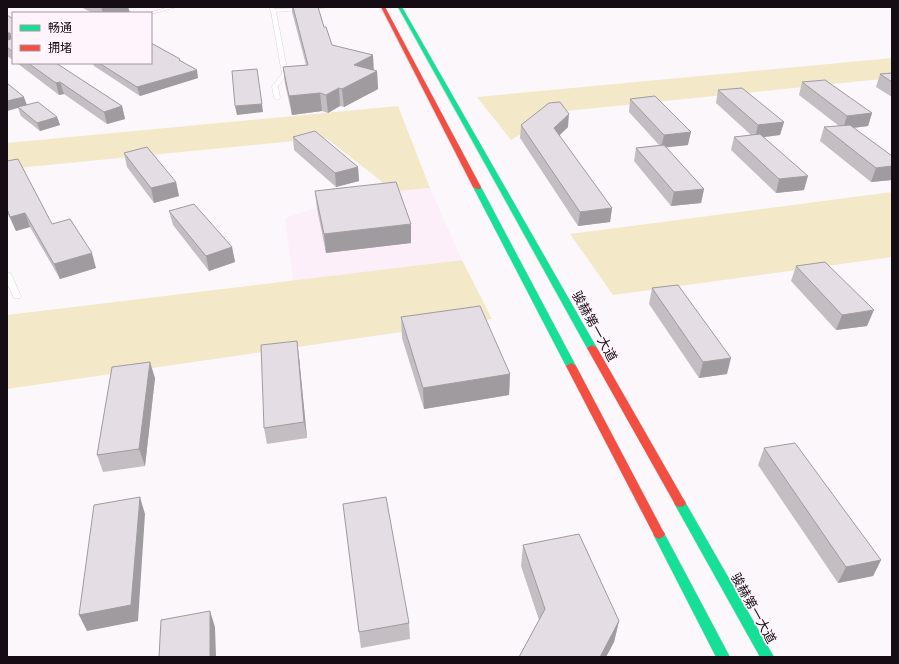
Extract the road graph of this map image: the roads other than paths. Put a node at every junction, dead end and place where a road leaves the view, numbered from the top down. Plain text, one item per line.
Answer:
1 (175, 7) edge
2 (323, 7) edge
3 (383, 7) edge
4 (400, 7) edge
5 (272, 9) edge
6 (152, 13) edge
7 (277, 98) dead end
8 (7, 274) edge
9 (17, 296) dead end
10 (723, 657) edge
11 (767, 657) edge

1 - 6 lane
2 - 5 lane
3 - 10 main road
4 - 11 main road, 骏赫第一大道
5 - 7 lane
8 - 9 lane

